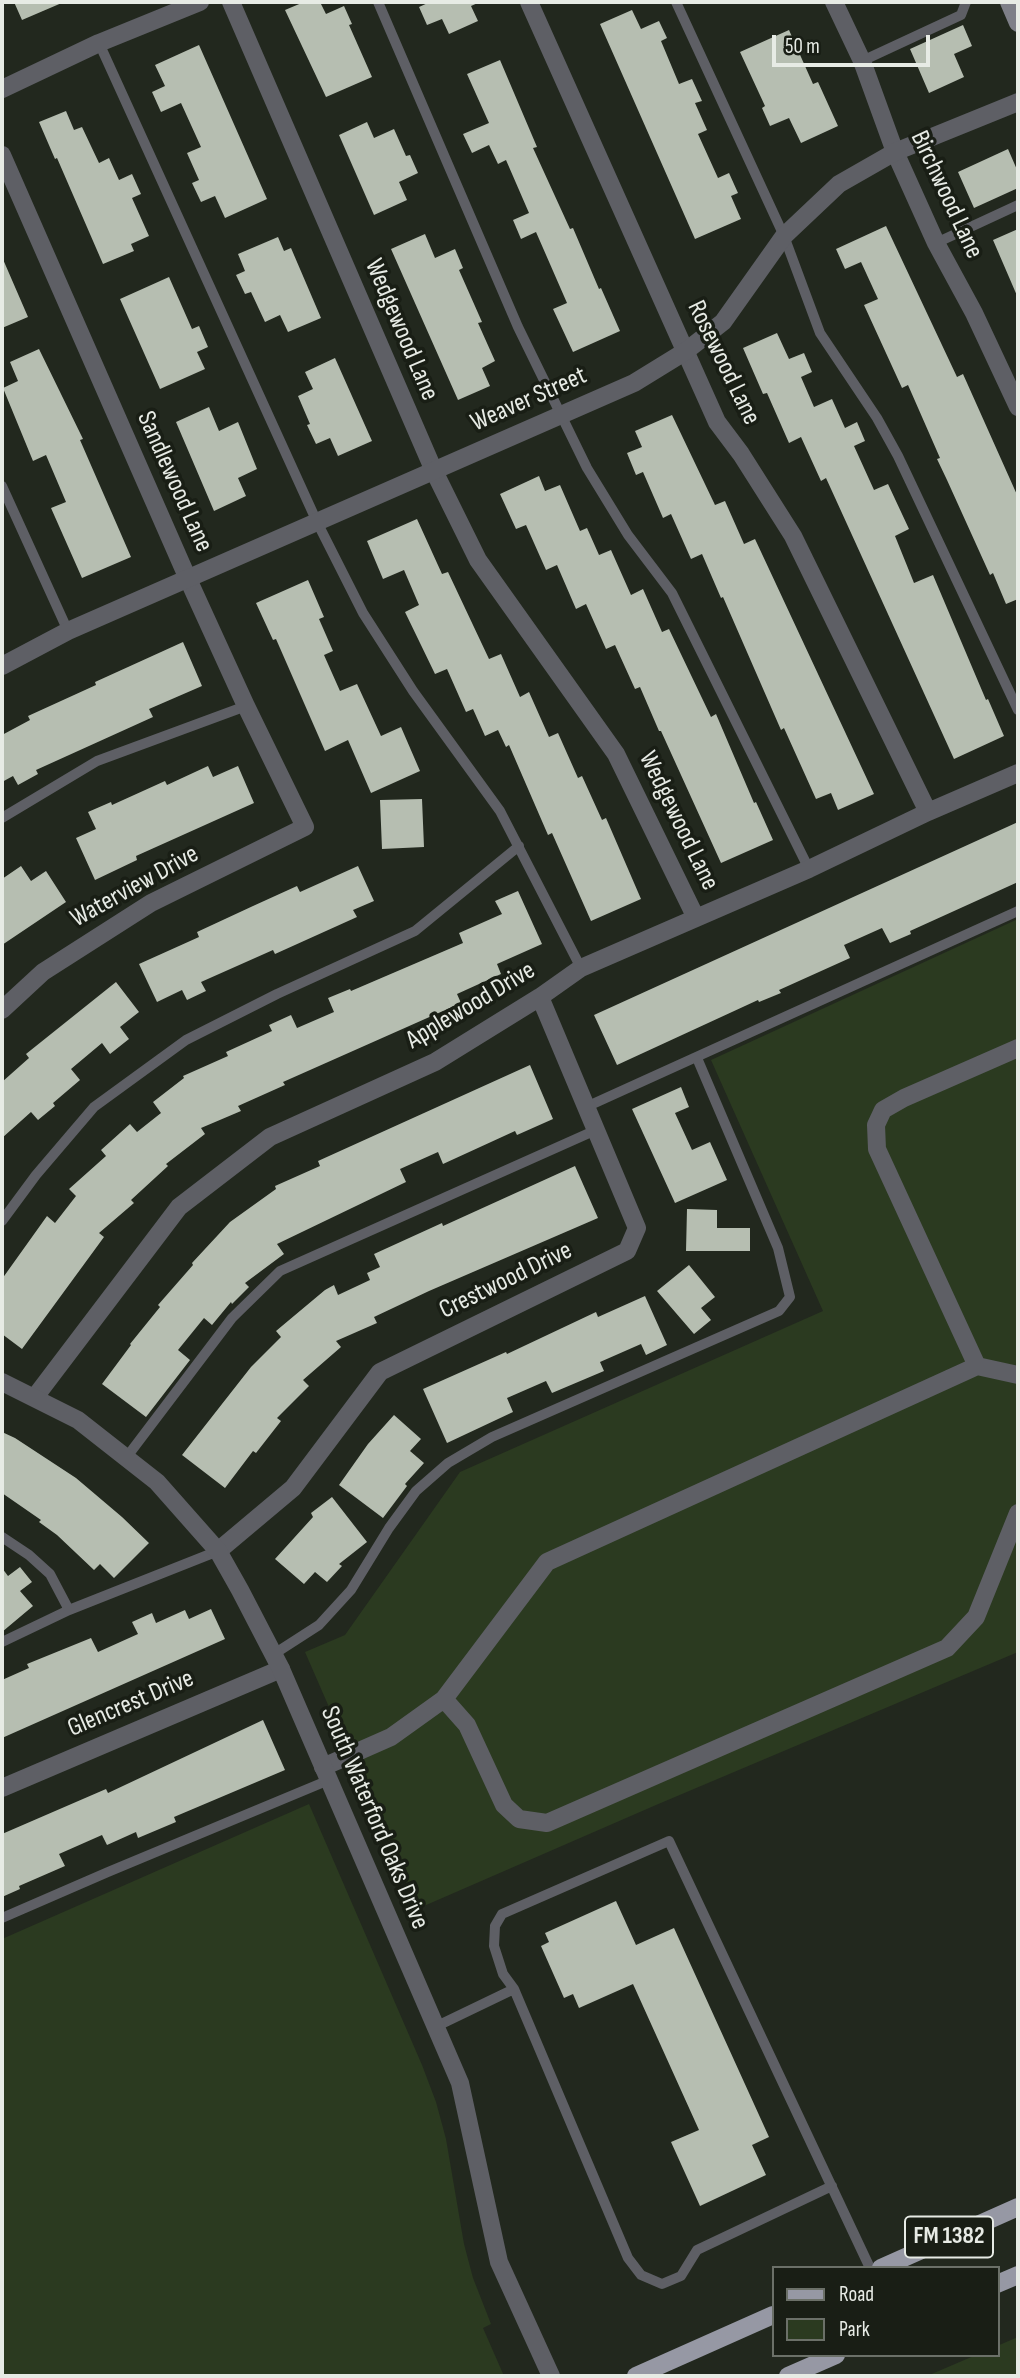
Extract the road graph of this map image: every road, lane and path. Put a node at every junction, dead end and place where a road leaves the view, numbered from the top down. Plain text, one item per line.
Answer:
1 (200, 2) edge
2 (231, 2) edge
3 (378, 2) edge
4 (529, 2) edge
5 (676, 2) edge
6 (834, 2) edge
7 (966, 2) edge
8 (1009, 2) edge
9 (1018, 23) edge
10 (99, 43) junction
11 (862, 61) junction
12 (2, 89) edge
13 (1018, 102) edge
14 (895, 152) junction
15 (2, 155) edge
16 (1018, 205) edge
17 (784, 236) junction
18 (936, 243) junction
19 (686, 351) junction
20 (1018, 407) edge
21 (561, 415) junction
22 (433, 471) junction
23 (2, 486) edge
24 (317, 522) junction
25 (188, 579) junction
26 (68, 631) junction
27 (2, 666) edge
28 (246, 706) junction
29 (1018, 710) edge
30 (1018, 773) edge
31 (928, 812) junction
32 (2, 818) edge
33 (305, 827) joint
34 (519, 846) junction
35 (809, 869) junction
36 (1018, 911) edge
37 (696, 918) junction
38 (581, 968) junction
39 (540, 998) junction
40 (2, 1010) edge
41 (1018, 1048) edge
42 (698, 1058) junction
43 (586, 1107) junction
44 (596, 1130) junction
45 (2, 1221) edge
46 (977, 1366) junction
47 (1018, 1375) edge
48 (2, 1382) edge
49 (35, 1397) junction
50 (126, 1458) junction
51 (1018, 1513) edge
52 (2, 1537) edge
53 (218, 1551) junction
54 (69, 1610) junction
55 (2, 1642) edge
56 (277, 1661) junction
57 (444, 1699) junction
58 (326, 1774) junction
59 (2, 1788) edge
60 (2, 1918) edge
61 (514, 1989) junction
62 (436, 2027) junction
63 (832, 2186) junction
64 (1018, 2207) edge
65 (869, 2266) edge
66 (885, 2266) edge
67 (1018, 2275) edge
68 (999, 2283) edge
69 (772, 2315) edge
70 (831, 2357) edge
71 (551, 2376) edge
72 (636, 2376) edge
73 (788, 2376) edge

1 - 10 street
2 - 22 street, Wedgewood Lane
3 - 21 lane
4 - 19 street, Rosewood Lane
5 - 17 lane
6 - 11 street, Birchwood Lane
7 - 11 lane
8 - 9 main road
10 - 12 street
10 - 24 lane
11 - 14 street, Birchwood Lane
13 - 14 street, Weaver Street
14 - 17 street, Weaver Street
14 - 18 street, Birchwood Lane
15 - 25 street, Sandlewood Lane
16 - 18 lane
17 - 19 street, Weaver Street
17 - 29 lane
18 - 20 street, Birchwood Lane
19 - 21 street, Weaver Street
19 - 31 street, Rosewood Lane
21 - 22 street, Weaver Street
21 - 35 lane
22 - 24 street, Weaver Street
22 - 37 street, Wedgewood Lane
23 - 26 lane
24 - 25 street, Weaver Street
24 - 34 lane
25 - 26 street, Weaver Street
25 - 28 street, Sandlewood Lane
26 - 27 street, Weaver Street
28 - 32 lane
28 - 33 street, Sandlewood Lane
30 - 31 street, Applewood Drive
31 - 35 street, Applewood Drive
33 - 40 street, Waterview Drive
34 - 38 lane
34 - 45 lane
35 - 37 street, Applewood Drive
36 - 42 lane
37 - 38 street, Applewood Drive
38 - 39 street, Applewood Drive
39 - 43 street, Crestwood Drive
39 - 49 street, Applewood Drive
41 - 46 street
42 - 43 lane
42 - 56 lane
43 - 44 street, Crestwood Drive
44 - 50 lane
44 - 53 street, Crestwood Drive
46 - 47 street
46 - 57 street
48 - 49 street, South Waterford Oaks Drive
49 - 50 street, South Waterford Oaks Drive
50 - 53 street, South Waterford Oaks Drive
51 - 57 street
52 - 54 lane
53 - 54 lane
53 - 56 street, South Waterford Oaks Drive
54 - 55 lane
56 - 58 street, South Waterford Oaks Drive
56 - 59 street, Glencrest Drive
57 - 58 street
58 - 60 lane
58 - 62 street, South Waterford Oaks Drive
61 - 62 lane
61 - 63 lane
61 - 63 lane
62 - 71 street, South Waterford Oaks Drive
63 - 65 lane
64 - 66 main road, FM 1382
67 - 68 main road, FM 1382
69 - 72 main road
70 - 73 main road

